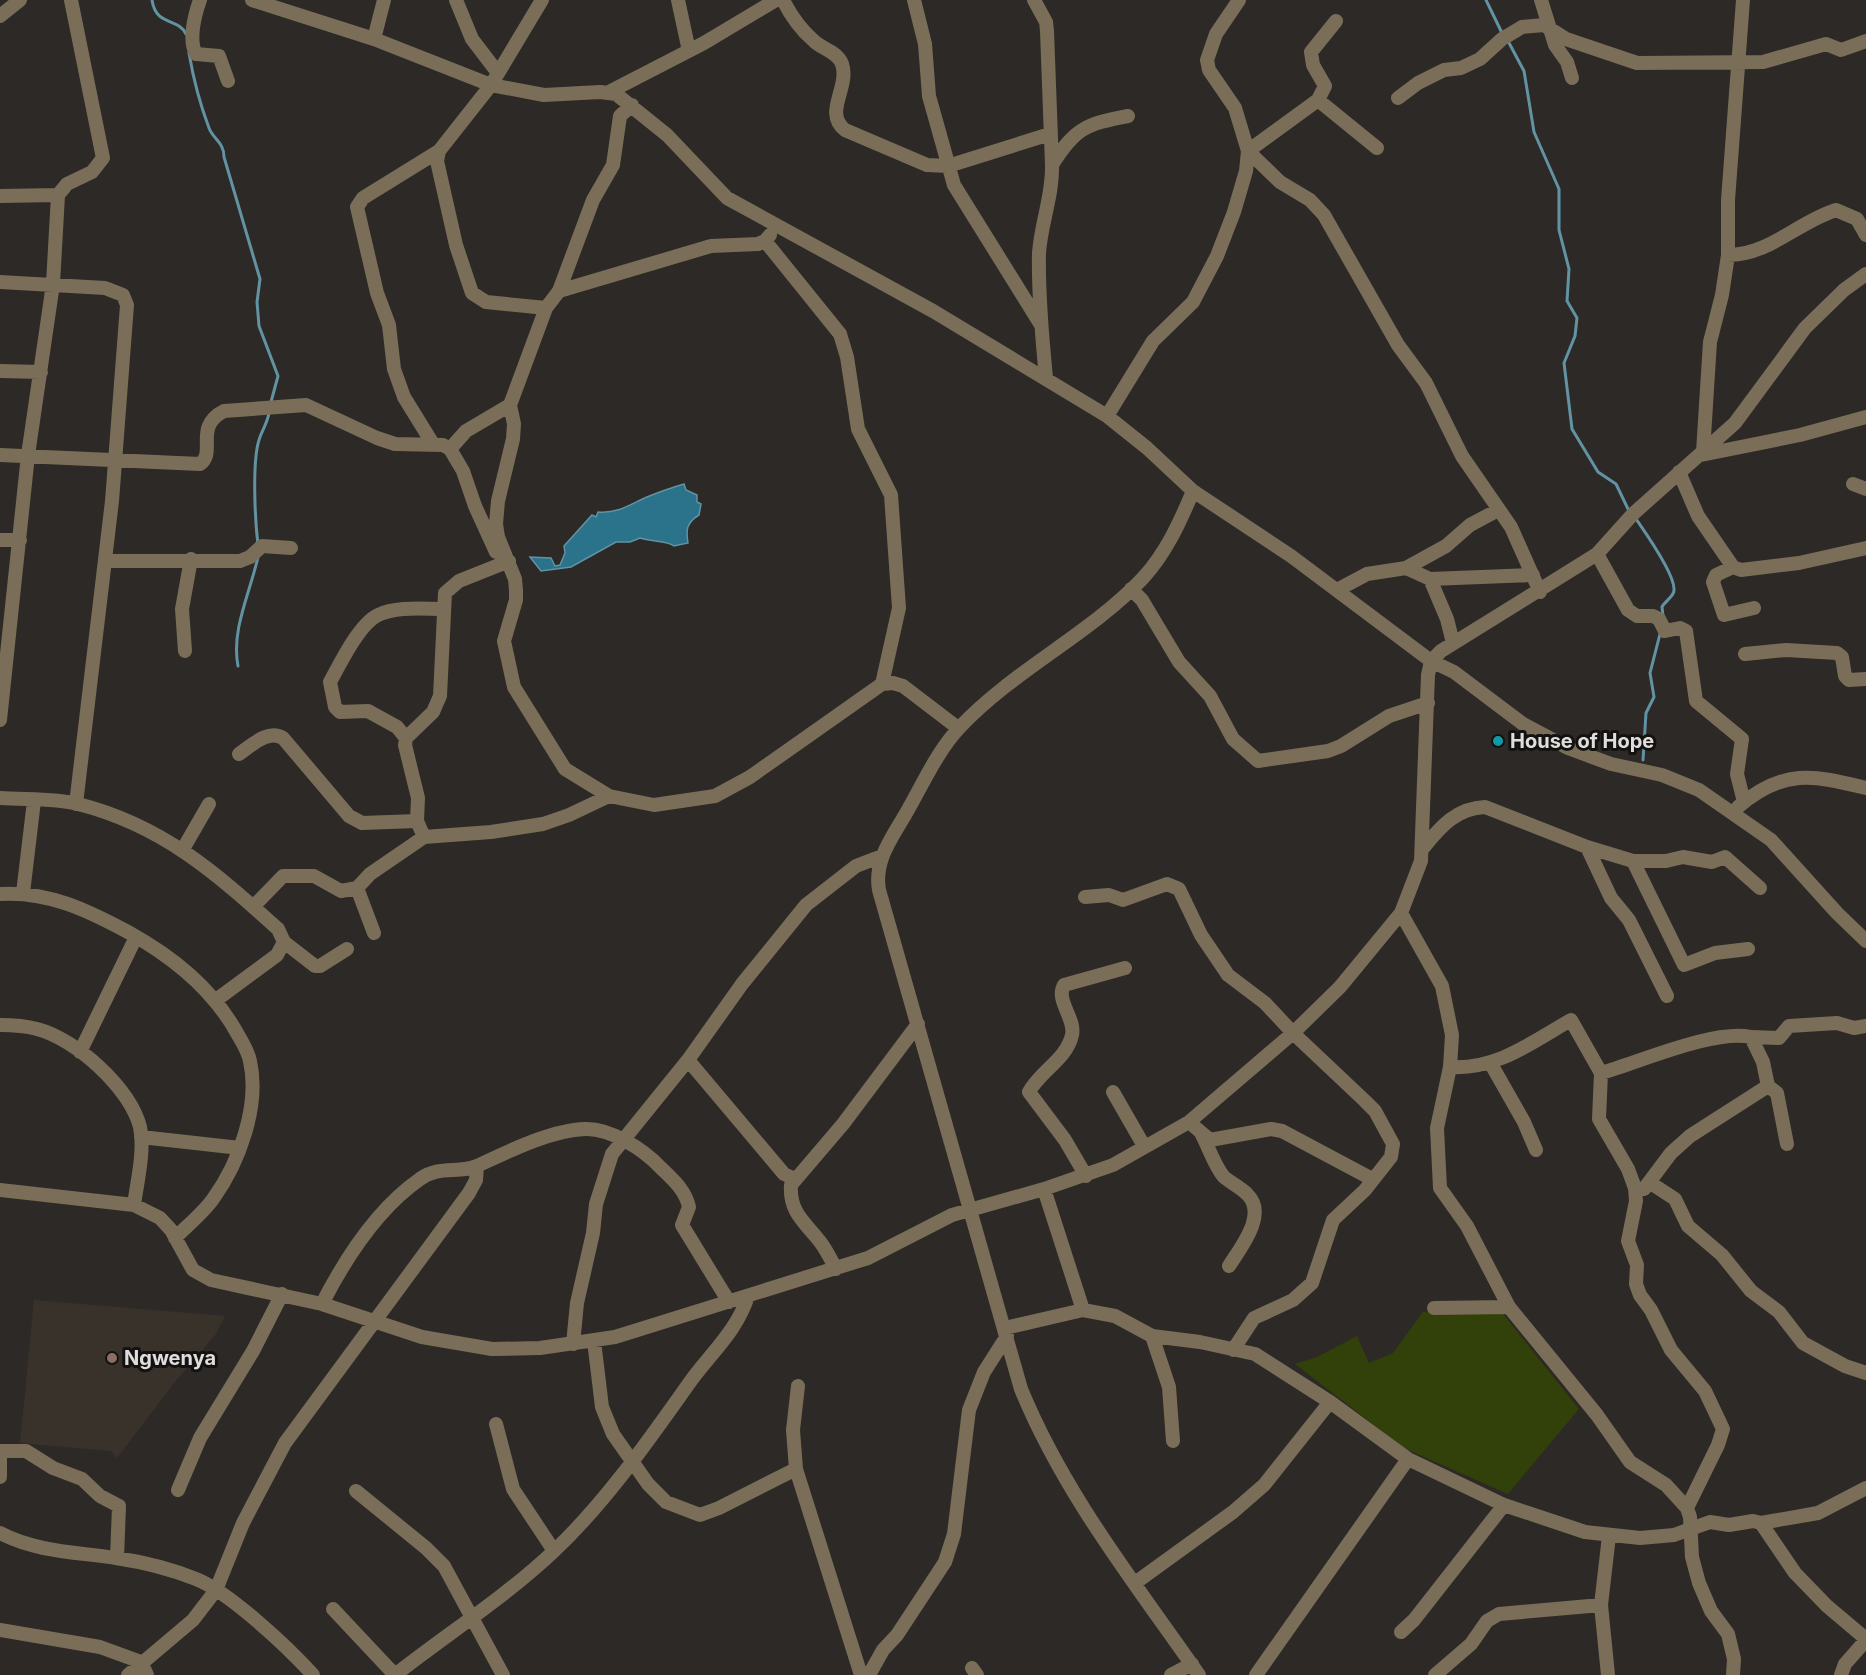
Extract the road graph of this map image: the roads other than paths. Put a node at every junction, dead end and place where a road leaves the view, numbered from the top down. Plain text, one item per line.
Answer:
1 (20, 0) edge
2 (71, 0) edge
3 (200, 0) edge
4 (256, 0) edge
5 (384, 0) edge
6 (456, 0) edge
7 (542, 0) edge
8 (678, 0) edge
9 (776, 0) edge
10 (783, 0) edge
11 (914, 0) edge
12 (1034, 0) edge
13 (1239, 0) edge
14 (1541, 0) edge
15 (1743, 0) edge
16 (0, 15) edge
17 (1336, 21) dead end
18 (1551, 30) junction
19 (374, 39) junction
20 (1866, 41) edge
21 (689, 51) junction
22 (1739, 62) junction
23 (1572, 78) dead end
24 (494, 79) junction
25 (228, 81) dead end
26 (609, 92) junction
27 (1398, 98) dead end
28 (1318, 100) junction
29 (632, 105) junction
30 (1128, 116) dead end
31 (1050, 134) junction
32 (1377, 148) dead end
33 (439, 151) junction
34 (1248, 152) junction
35 (1052, 165) junction
36 (948, 166) junction
37 (58, 195) junction
38 (0, 196) edge
39 (777, 226) junction
40 (1866, 235) edge
41 (765, 241) junction
42 (1728, 255) junction
43 (1866, 274) edge
44 (0, 282) edge
45 (53, 284) junction
46 (559, 291) junction
47 (546, 308) junction
48 (1041, 325) junction
49 (0, 371) edge
50 (41, 372) junction
51 (1046, 378) junction
52 (510, 405) junction
53 (1107, 416) junction
54 (1866, 417) edge
55 (433, 444) junction
56 (450, 449) junction
57 (1701, 454) junction
58 (0, 455) edge
59 (28, 455) junction
60 (114, 461) junction
61 (1679, 472) junction
62 (1192, 491) junction
63 (1498, 510) junction
64 (0, 540) edge
65 (20, 540) junction
66 (291, 548) dead end
67 (1866, 549) edge
68 (1597, 554) junction
69 (191, 559) junction
70 (105, 561) junction
71 (509, 561) junction
72 (1733, 567) junction
73 (1406, 568) junction
74 (1533, 575) junction
75 (1430, 579) junction
76 (1131, 590) junction
77 (1337, 590) junction
78 (1540, 591) junction
79 (1754, 608) dead end
80 (443, 609) junction
81 (6, 623) edge
82 (1452, 643) junction
83 (185, 651) dead end
84 (1745, 654) dead end
85 (1431, 661) junction
86 (1866, 679) edge
87 (882, 684) junction
88 (1428, 703) junction
89 (0, 714) edge
90 (958, 728) junction
91 (406, 738) junction
92 (239, 754) dead end
93 (1866, 788) edge
94 (609, 796) junction
95 (0, 798) edge
96 (34, 801) junction
97 (1744, 802) junction
98 (76, 804) junction
99 (208, 804) dead end
100 (1732, 812) junction
101 (417, 821) junction
102 (424, 837) junction
103 (1424, 847) junction
104 (1587, 847) junction
105 (183, 849) junction
106 (882, 856) junction
107 (1634, 861) junction
108 (357, 888) junction
109 (1760, 888) dead end
110 (23, 893) junction
111 (0, 894) edge
112 (1084, 897) dead end
113 (253, 907) junction
114 (1401, 913) junction
115 (374, 933) dead end
116 (136, 937) junction
117 (1866, 941) edge
118 (284, 942) junction
119 (347, 948) dead end
120 (1748, 949) dead end
121 (1125, 968) dead end
122 (1667, 996) dead end
123 (216, 1000) junction
124 (918, 1024) junction
125 (0, 1025) edge
126 (1866, 1026) edge
127 (1293, 1033) junction
128 (1751, 1037) junction
129 (80, 1052) junction
130 (688, 1060) junction
131 (1491, 1064) junction
132 (1450, 1067) junction
133 (1601, 1073) junction
134 (1768, 1086) junction
135 (1113, 1092) dead end
136 (1189, 1122) junction
137 (1201, 1133) junction
138 (141, 1137) junction
139 (624, 1139) junction
140 (1787, 1144) dead end
141 (1144, 1146) junction
142 (240, 1148) junction
143 (1536, 1150) dead end
144 (477, 1166) junction
145 (1086, 1176) junction
146 (795, 1179) junction
147 (1372, 1179) junction
148 (1648, 1182) junction
149 (1044, 1189) junction
150 (0, 1190) edge
151 (1636, 1201) junction
152 (134, 1205) junction
153 (971, 1208) junction
154 (175, 1238) junction
155 (1229, 1266) dead end
156 (836, 1269) junction
157 (282, 1294) junction
158 (748, 1296) junction
159 (729, 1302) junction
160 (322, 1304) junction
161 (1509, 1307) junction
162 (1434, 1308) dead end
163 (1083, 1310) junction
164 (375, 1321) junction
165 (1006, 1332) junction
166 (1152, 1336) junction
167 (594, 1341) junction
168 (573, 1344) junction
169 (1233, 1350) junction
170 (1866, 1373) edge
171 (798, 1386) dead end
172 (1330, 1402) junction
173 (496, 1424) dead end
174 (1173, 1441) dead end
175 (0, 1451) edge
176 (0, 1457) edge
177 (1408, 1459) junction
178 (633, 1460) junction
179 (796, 1469) junction
180 (0, 1477) edge
181 (1866, 1488) edge
182 (178, 1490) dead end
183 (356, 1491) dead end
184 (1504, 1505) junction
185 (1687, 1508) junction
186 (1761, 1523) junction
187 (1690, 1529) junction
188 (0, 1533) edge
189 (1609, 1536) junction
190 (554, 1551) junction
191 (117, 1558) junction
192 (1135, 1583) junction
193 (216, 1590) junction
194 (1601, 1605) junction
195 (333, 1610) dead end
196 (471, 1620) junction
197 (0, 1630) edge
198 (1401, 1632) dead end
199 (1866, 1640) edge
200 (1604, 1653) junction
201 (144, 1669) edge
202 (1196, 1670) edge
203 (1844, 1672) edge
204 (128, 1675) edge
205 (313, 1675) edge
206 (395, 1675) edge
207 (503, 1675) edge
208 (861, 1675) edge
209 (869, 1675) edge
210 (1171, 1675) edge
211 (1256, 1675) edge
212 (1435, 1675) edge
213 (1596, 1675) edge
214 (1608, 1675) edge
215 (1733, 1675) edge

1 - 16 street
2 - 37 street
3 - 25 street
4 - 19 street
5 - 19 street
6 - 24 street
7 - 24 street
8 - 21 street
9 - 21 street
10 - 36 street
11 - 36 street
12 - 31 street
13 - 34 street
14 - 18 street
15 - 22 street
17 - 28 street
18 - 22 street
18 - 23 street
18 - 27 street
19 - 24 street
20 - 22 street
21 - 26 street
22 - 42 street
24 - 26 street
24 - 33 street
26 - 29 street
28 - 32 street
28 - 34 street
29 - 39 street
29 - 46 street
30 - 35 street
31 - 35 street
31 - 36 street
33 - 47 street
33 - 55 street
34 - 53 street
34 - 63 street
35 - 48 street
36 - 48 street
37 - 38 street
37 - 45 street
39 - 41 street
39 - 51 street
40 - 42 street
41 - 46 street
41 - 87 street
42 - 57 street
43 - 57 street
44 - 45 street
45 - 50 street
45 - 60 street
46 - 47 street
47 - 52 street
48 - 51 street
49 - 50 street
50 - 59 street
51 - 53 street
52 - 56 street
52 - 71 street
53 - 62 street
54 - 57 street
55 - 56 street
55 - 60 street
56 - 71 street
57 - 61 street
58 - 59 street
59 - 60 street
59 - 65 street
60 - 70 street
61 - 68 street
61 - 72 street
62 - 76 street
62 - 77 street
63 - 73 street
63 - 74 street
64 - 65 street
65 - 81 street
66 - 69 street
67 - 72 street
68 - 78 street
68 - 97 street
69 - 70 street
69 - 83 street
70 - 98 street
71 - 80 street
71 - 94 street
72 - 79 street
73 - 75 street
73 - 77 street
74 - 75 street
74 - 78 street
75 - 82 street
76 - 88 street
76 - 90 street
77 - 85 street
78 - 82 street
80 - 91 street
80 - 91 street
81 - 89 street
82 - 85 street
84 - 86 street
85 - 88 street
85 - 100 street
87 - 90 street
87 - 94 street
88 - 103 street
90 - 106 street
91 - 101 street
92 - 101 street
93 - 97 street
94 - 102 street
95 - 96 street
96 - 98 street
96 - 110 street
97 - 100 street
98 - 105 street
99 - 105 street
100 - 117 street
101 - 102 street
102 - 108 street
103 - 104 street
103 - 114 street
104 - 107 street
104 - 122 street
105 - 113 street
106 - 124 street
106 - 130 street
107 - 109 street
107 - 120 street
108 - 113 street
108 - 115 street
110 - 111 street
110 - 116 street
112 - 127 street
113 - 118 street
114 - 127 street
114 - 132 street
116 - 123 street
116 - 129 street
118 - 119 street
118 - 123 street
121 - 145 street
123 - 142 street
124 - 146 street
124 - 153 street
125 - 129 street
126 - 128 street
127 - 136 street
127 - 147 street
128 - 133 street
128 - 134 street
129 - 138 street
130 - 139 street
130 - 146 street
131 - 132 street
131 - 133 street
131 - 143 street
132 - 161 street
133 - 151 street
134 - 140 street
134 - 148 street
135 - 141 street
136 - 137 street
136 - 141 street
137 - 147 street
137 - 155 street
138 - 142 street
138 - 152 street
139 - 144 street
139 - 159 street
139 - 168 street
141 - 145 street
142 - 154 street
144 - 160 street
144 - 164 street
145 - 149 street
146 - 156 street
147 - 169 street
148 - 151 street
148 - 170 street
149 - 153 street
149 - 163 street
150 - 152 street
151 - 185 street
152 - 154 street
153 - 156 street
153 - 165 street
154 - 157 street
156 - 158 street
157 - 160 street
157 - 182 street
158 - 159 street
158 - 178 street
159 - 167 street
160 - 164 street
161 - 162 street
161 - 185 street
163 - 165 street
163 - 166 street
164 - 168 street
164 - 193 street
165 - 192 street
165 - 209 street
166 - 169 street
166 - 174 street
167 - 168 street
167 - 178 street
169 - 172 street
171 - 179 street
172 - 177 street
172 - 192 street
173 - 190 street
175 - 191 street
176 - 180 street
177 - 184 street
177 - 211 street
178 - 179 street
178 - 190 street
179 - 208 street
181 - 186 street
183 - 196 street
184 - 189 street
184 - 198 street
185 - 187 street
186 - 187 street
186 - 199 street
187 - 189 street
187 - 215 street
188 - 191 street
189 - 194 street
190 - 196 street
191 - 193 street
192 - 202 street
193 - 201 street
193 - 205 street
194 - 200 street
194 - 212 street
195 - 206 street
196 - 206 street
196 - 207 street
197 - 201 street
199 - 203 street
200 - 213 street
200 - 214 street
201 - 204 street
202 - 210 street

